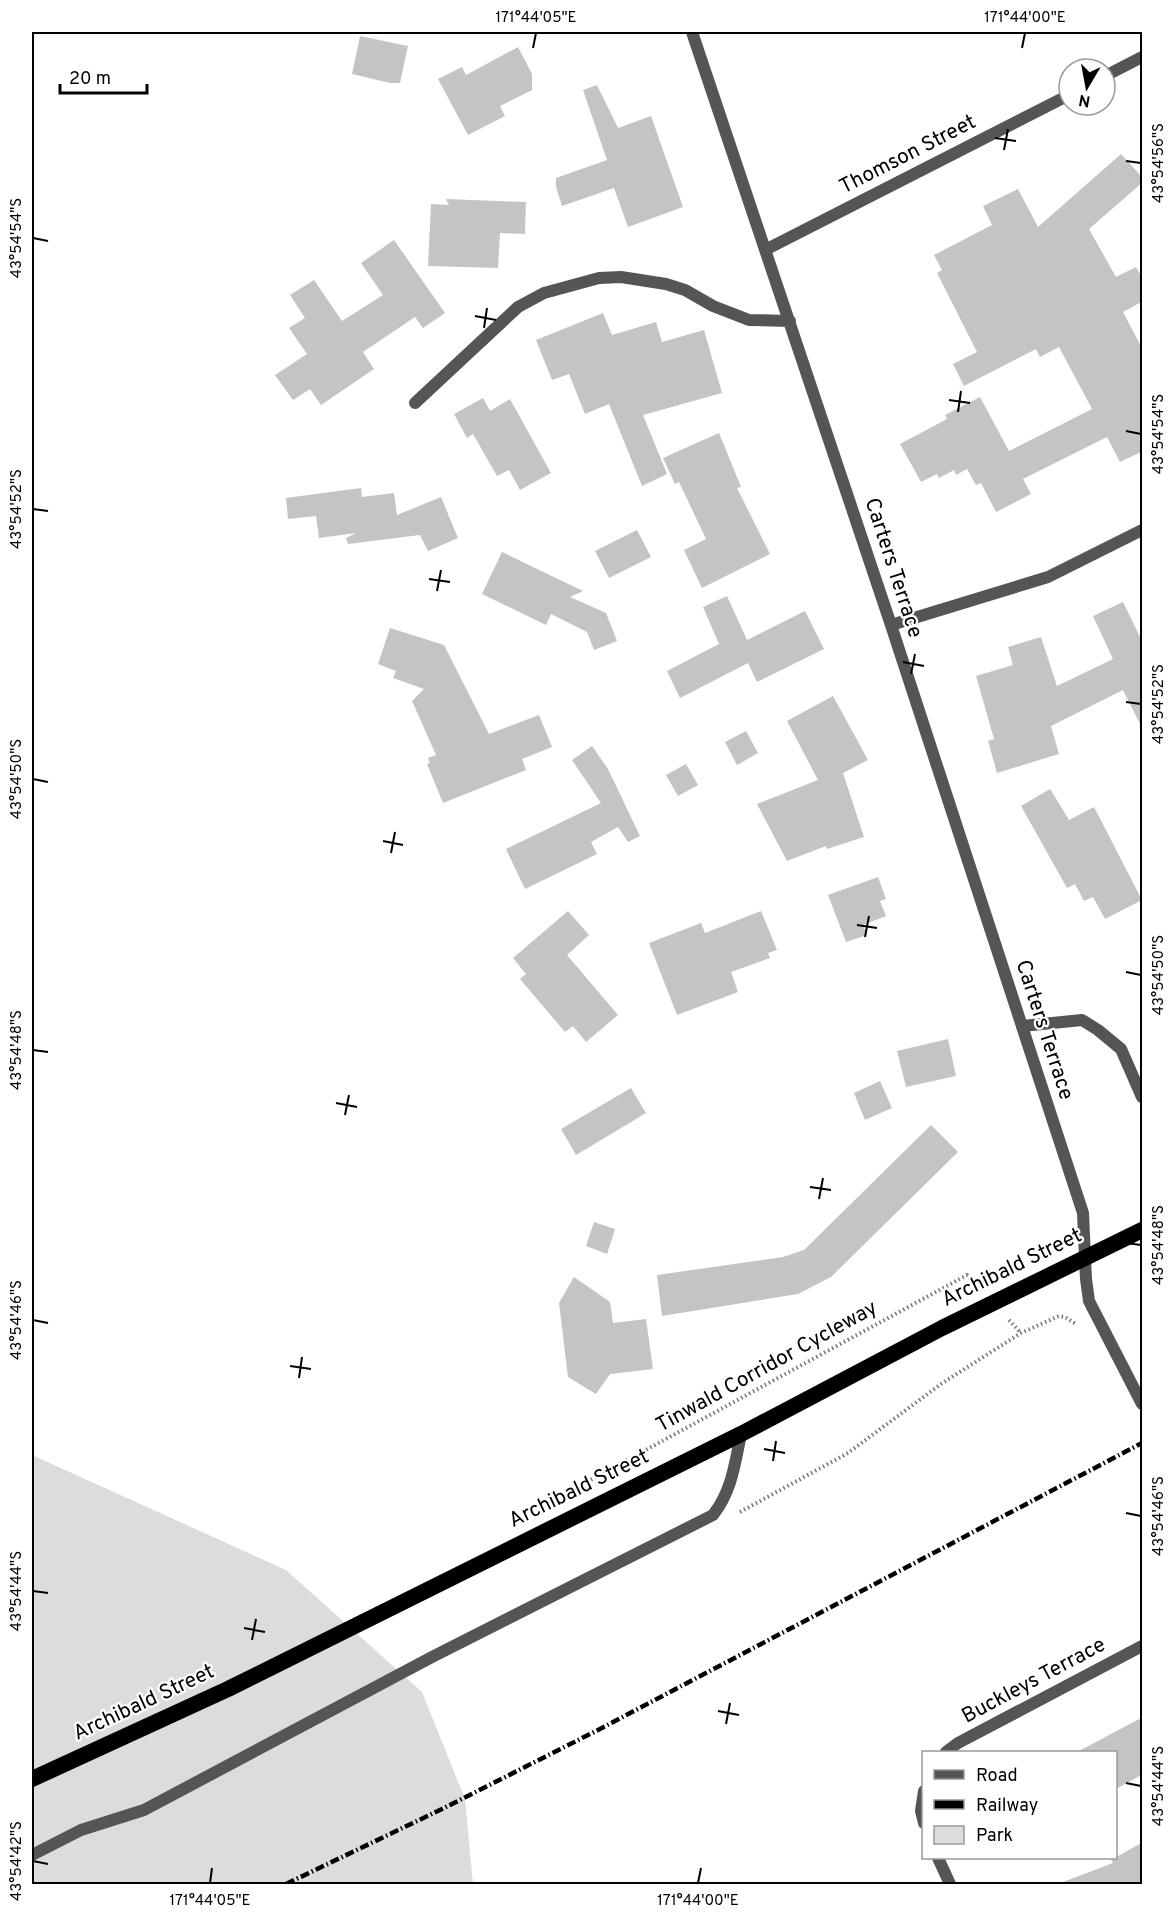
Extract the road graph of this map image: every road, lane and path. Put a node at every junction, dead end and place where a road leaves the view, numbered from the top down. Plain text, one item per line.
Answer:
1 (693, 32) edge
2 (1143, 57) edge
3 (1117, 70) edge
4 (1057, 101) edge
5 (765, 250) junction
6 (790, 321) junction
7 (415, 403) dead end
8 (1143, 530) edge
9 (891, 625) junction
10 (1022, 1026) junction
11 (1143, 1097) edge
12 (1143, 1230) edge
13 (1086, 1257) junction
14 (967, 1275) dead end
15 (1143, 1404) edge
16 (741, 1434) junction
17 (579, 1487) dead end
18 (1143, 1646) edge
19 (947, 1751) edge
20 (32, 1779) edge
21 (32, 1855) edge
22 (939, 1859) edge
23 (950, 1884) edge

1 - 5 street, Carters Terrace
2 - 3 street
4 - 5 street, Thomson Street
5 - 6 street, Carters Terrace
6 - 7 street
6 - 9 street, Carters Terrace
8 - 9 street
9 - 10 street, Carters Terrace
10 - 11 street
10 - 13 street, Carters Terrace
12 - 13 highway, Archibald Street
13 - 15 street, Carters Terrace
13 - 16 highway, Archibald Street
14 - 17 path, Tinwald Corridor Cycleway
16 - 20 highway, Archibald Street
16 - 21 street
18 - 19 street, Buckleys Terrace
22 - 23 street

